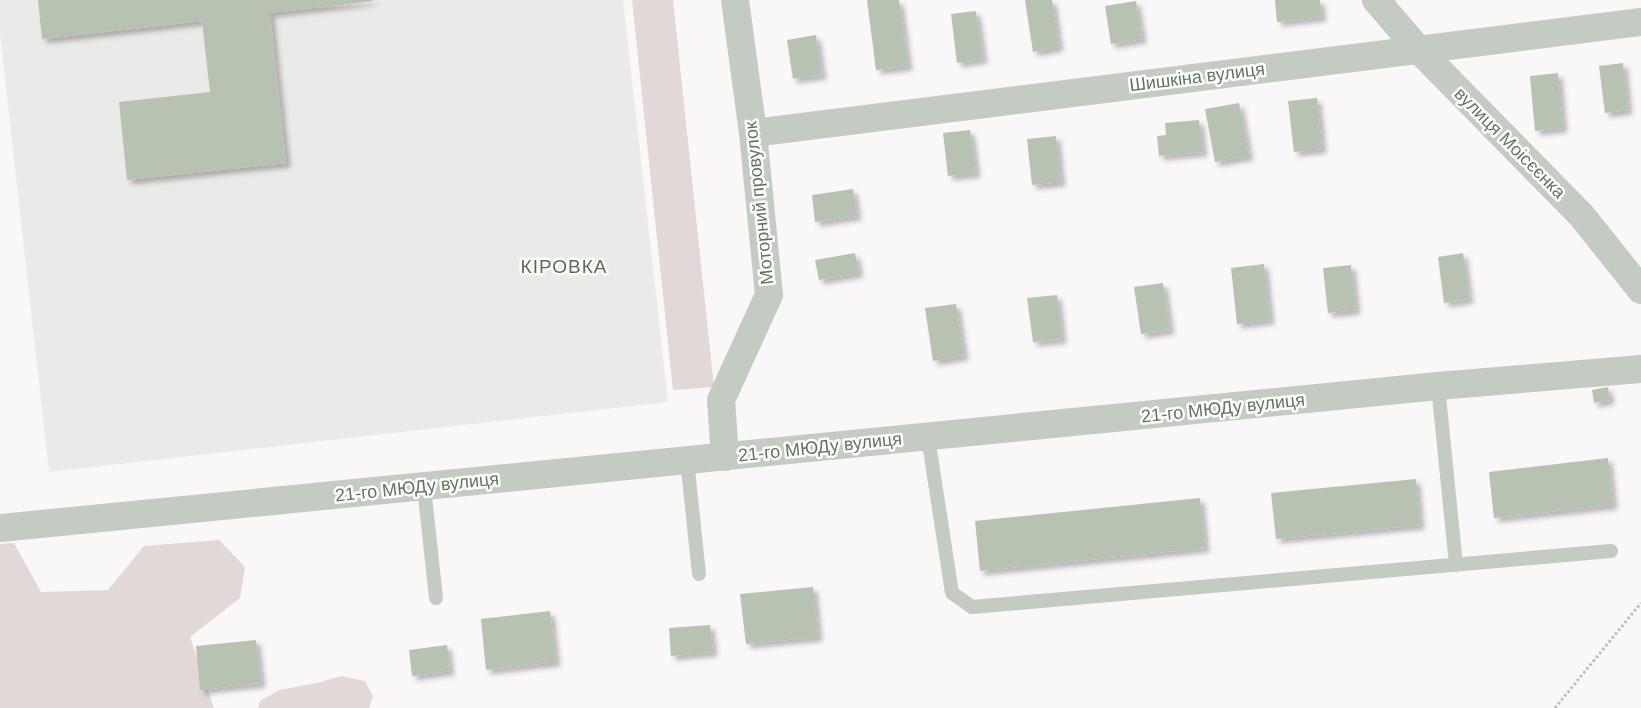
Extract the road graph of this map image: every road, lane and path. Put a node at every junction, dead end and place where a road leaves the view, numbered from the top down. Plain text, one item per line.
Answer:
1 (735, 0) edge
2 (1376, 0) edge
3 (1641, 22) edge
4 (1418, 49) junction
5 (753, 133) junction
6 (1641, 290) edge
7 (1641, 369) edge
8 (1438, 386) junction
9 (928, 437) junction
10 (724, 457) junction
11 (687, 460) junction
12 (424, 487) junction
13 (0, 528) edge
14 (1612, 552) dead end
15 (1456, 565) junction
16 (699, 574) dead end
17 (436, 598) dead end
18 (1641, 603) edge
19 (1555, 708) edge

1 - 5 street, Моторний провулок
2 - 4 street, вулиця Моісєєнка
3 - 4 street, Шишкіна вулиця
4 - 5 street, Шишкіна вулиця
4 - 6 street, вулиця Моісєєнка
5 - 10 street, Моторний провулок
7 - 8 street, 21-го МЮДу вулиця
8 - 9 street, 21-го МЮДу вулиця
8 - 15 lane
9 - 10 street, 21-го МЮДу вулиця
9 - 15 lane
10 - 11 street, 21-го МЮДу вулиця
11 - 12 street, 21-го МЮДу вулиця
11 - 16 lane
12 - 13 street, 21-го МЮДу вулиця
12 - 17 lane
14 - 15 lane
18 - 19 path

